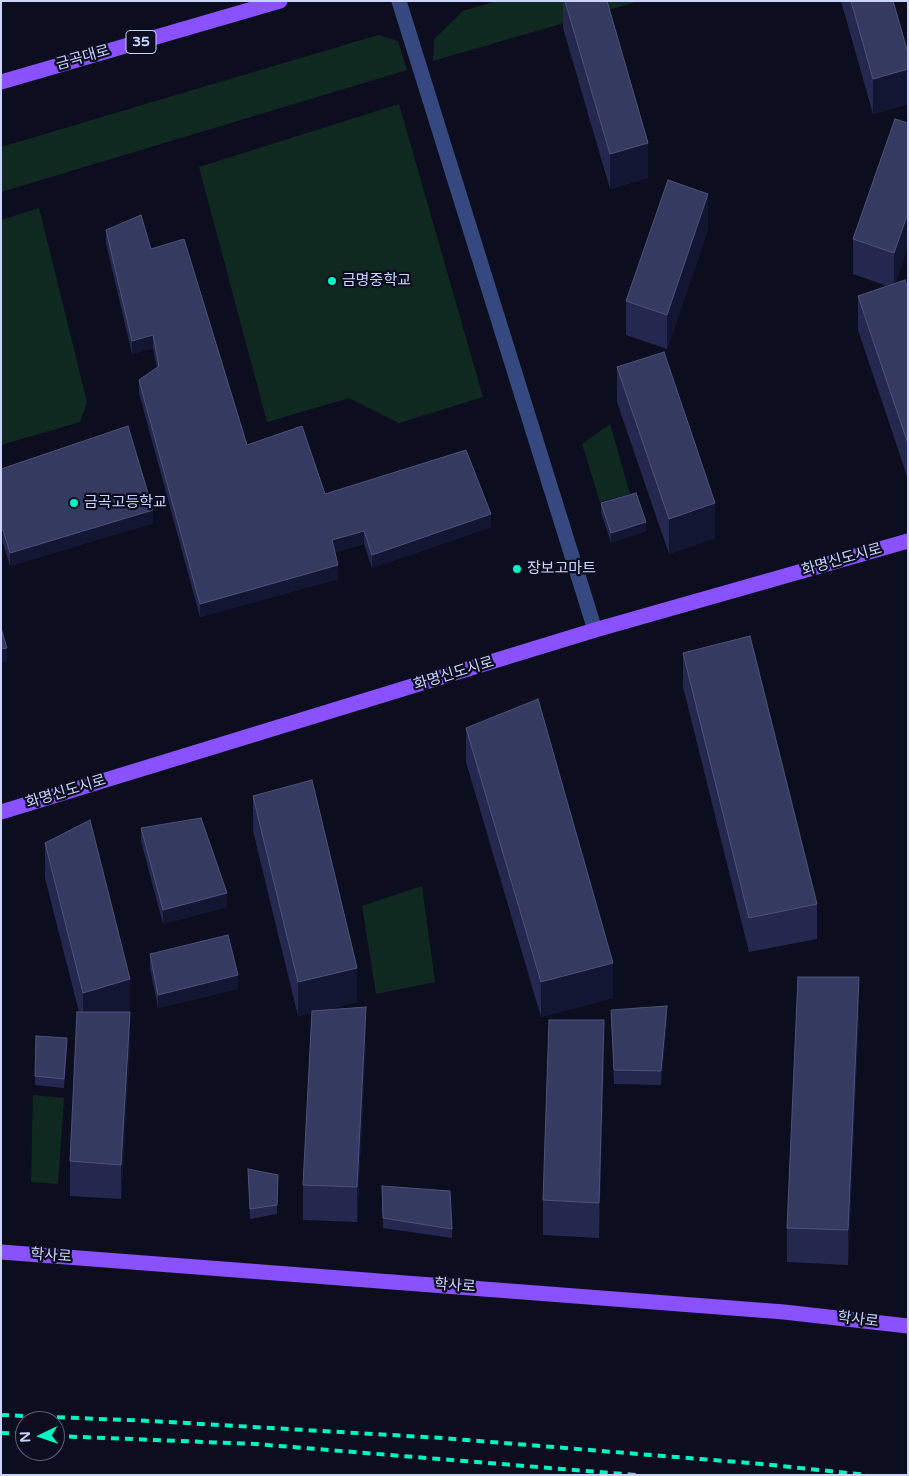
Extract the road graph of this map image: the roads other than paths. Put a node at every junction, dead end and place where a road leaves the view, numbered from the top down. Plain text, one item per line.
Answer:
1 (280, 1) edge
2 (399, 1) edge
3 (1, 82) edge
4 (908, 541) edge
5 (595, 630) junction
6 (1, 812) edge
7 (1, 1252) edge
8 (908, 1326) edge

1 - 3 main road, 금곡대로 / 35
2 - 5 street
4 - 5 main road, 화명신도시로
5 - 6 main road, 화명신도시로
7 - 8 main road, 학사로

